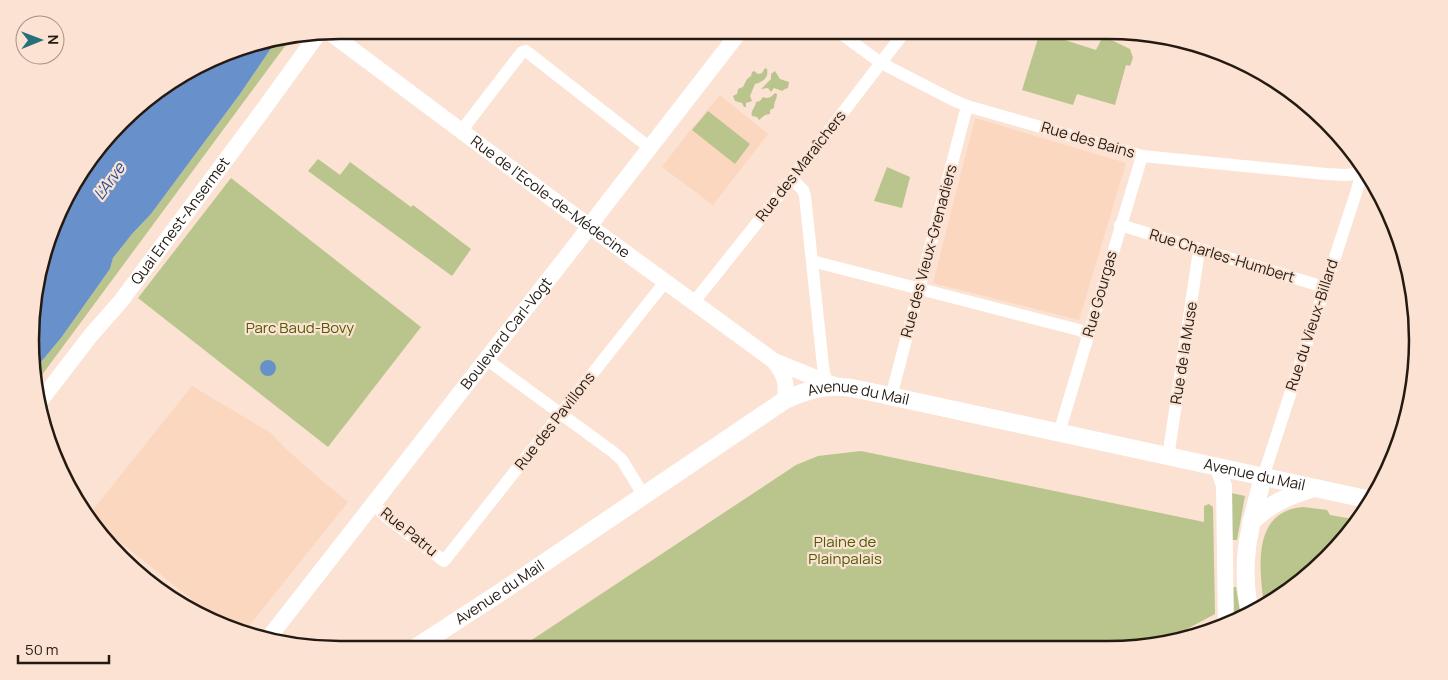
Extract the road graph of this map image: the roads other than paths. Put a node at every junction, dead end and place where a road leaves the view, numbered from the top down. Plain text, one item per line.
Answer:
1 (338, 39) edge
2 (734, 39) edge
3 (848, 39) edge
4 (899, 39) edge
5 (314, 40) edge
6 (881, 63) junction
7 (967, 106) junction
8 (462, 130) junction
9 (650, 148) junction
10 (1142, 156) junction
11 (1358, 173) edge
12 (1361, 177) edge
13 (792, 178) junction
14 (1120, 224) junction
15 (590, 227) junction
16 (1202, 250) junction
17 (812, 261) junction
18 (665, 282) junction
19 (1324, 287) junction
20 (919, 288) junction
21 (694, 302) junction
22 (1088, 334) junction
23 (486, 359) junction
24 (774, 360) junction
25 (833, 384) junction
26 (44, 396) edge
27 (891, 397) junction
28 (785, 400) junction
29 (561, 414) junction
30 (1058, 433) junction
31 (1168, 456) junction
32 (1218, 468) junction
33 (1263, 477) junction
34 (1314, 488) junction
35 (644, 496) junction
36 (1364, 498) edge
37 (373, 503) junction
38 (1251, 522) junction
39 (444, 561) joint
40 (1249, 606) edge
41 (1226, 617) edge
42 (272, 633) edge
43 (426, 641) edge

1 - 8 street, Rue de l'Ecole-de-Médecine
2 - 9 street, Boulevard Carl-Vogt
3 - 6 street, Rue des Bains
4 - 6 street, Rue des Maraîchers
5 - 26 street, Quai Ernest-Ansermet
6 - 7 street, Rue des Bains
6 - 13 street, Rue des Maraîchers
7 - 10 street, Rue des Bains
7 - 20 street, Rue des Vieux-Grenadiers
8 - 9 street
8 - 15 street, Rue de l'Ecole-de-Médecine
9 - 15 street, Boulevard Carl-Vogt
10 - 11 street, Rue des Bains
10 - 14 street, Rue Gourgas
12 - 19 street, Rue du Vieux-Billard
13 - 17 street
13 - 21 street, Rue des Maraîchers
14 - 16 street, Rue Charles-Humbert
14 - 22 street, Rue Gourgas
15 - 18 street, Rue de l'Ecole-de-Médecine
15 - 23 street, Boulevard Carl-Vogt
16 - 19 street, Rue Charles-Humbert
16 - 31 street, Rue de la Muse
17 - 20 street
17 - 25 street
18 - 21 street, Rue de l'Ecole-de-Médecine
18 - 29 street, Rue des Pavillons
19 - 33 street, Rue du Vieux-Billard
20 - 22 street
20 - 27 street, Rue des Vieux-Grenadiers
21 - 24 street, Rue de l'Ecole-de-Médecine
22 - 30 street, Rue Gourgas
23 - 29 street
23 - 37 street, Boulevard Carl-Vogt
24 - 25 street
24 - 28 street
25 - 27 main road, Avenue du Mail
25 - 28 main road, Avenue du Mail
27 - 30 main road, Avenue du Mail
28 - 35 main road, Avenue du Mail
29 - 35 street
29 - 39 street, Rue des Pavillons
30 - 31 main road, Avenue du Mail
31 - 32 main road, Avenue du Mail
32 - 33 main road, Avenue du Mail
32 - 41 street
33 - 34 main road, Avenue du Mail
33 - 38 main road
34 - 36 main road, Avenue du Mail
34 - 38 main road
35 - 43 main road, Avenue du Mail
37 - 39 street, Rue Patru
37 - 42 street, Boulevard Carl-Vogt
38 - 40 main road

